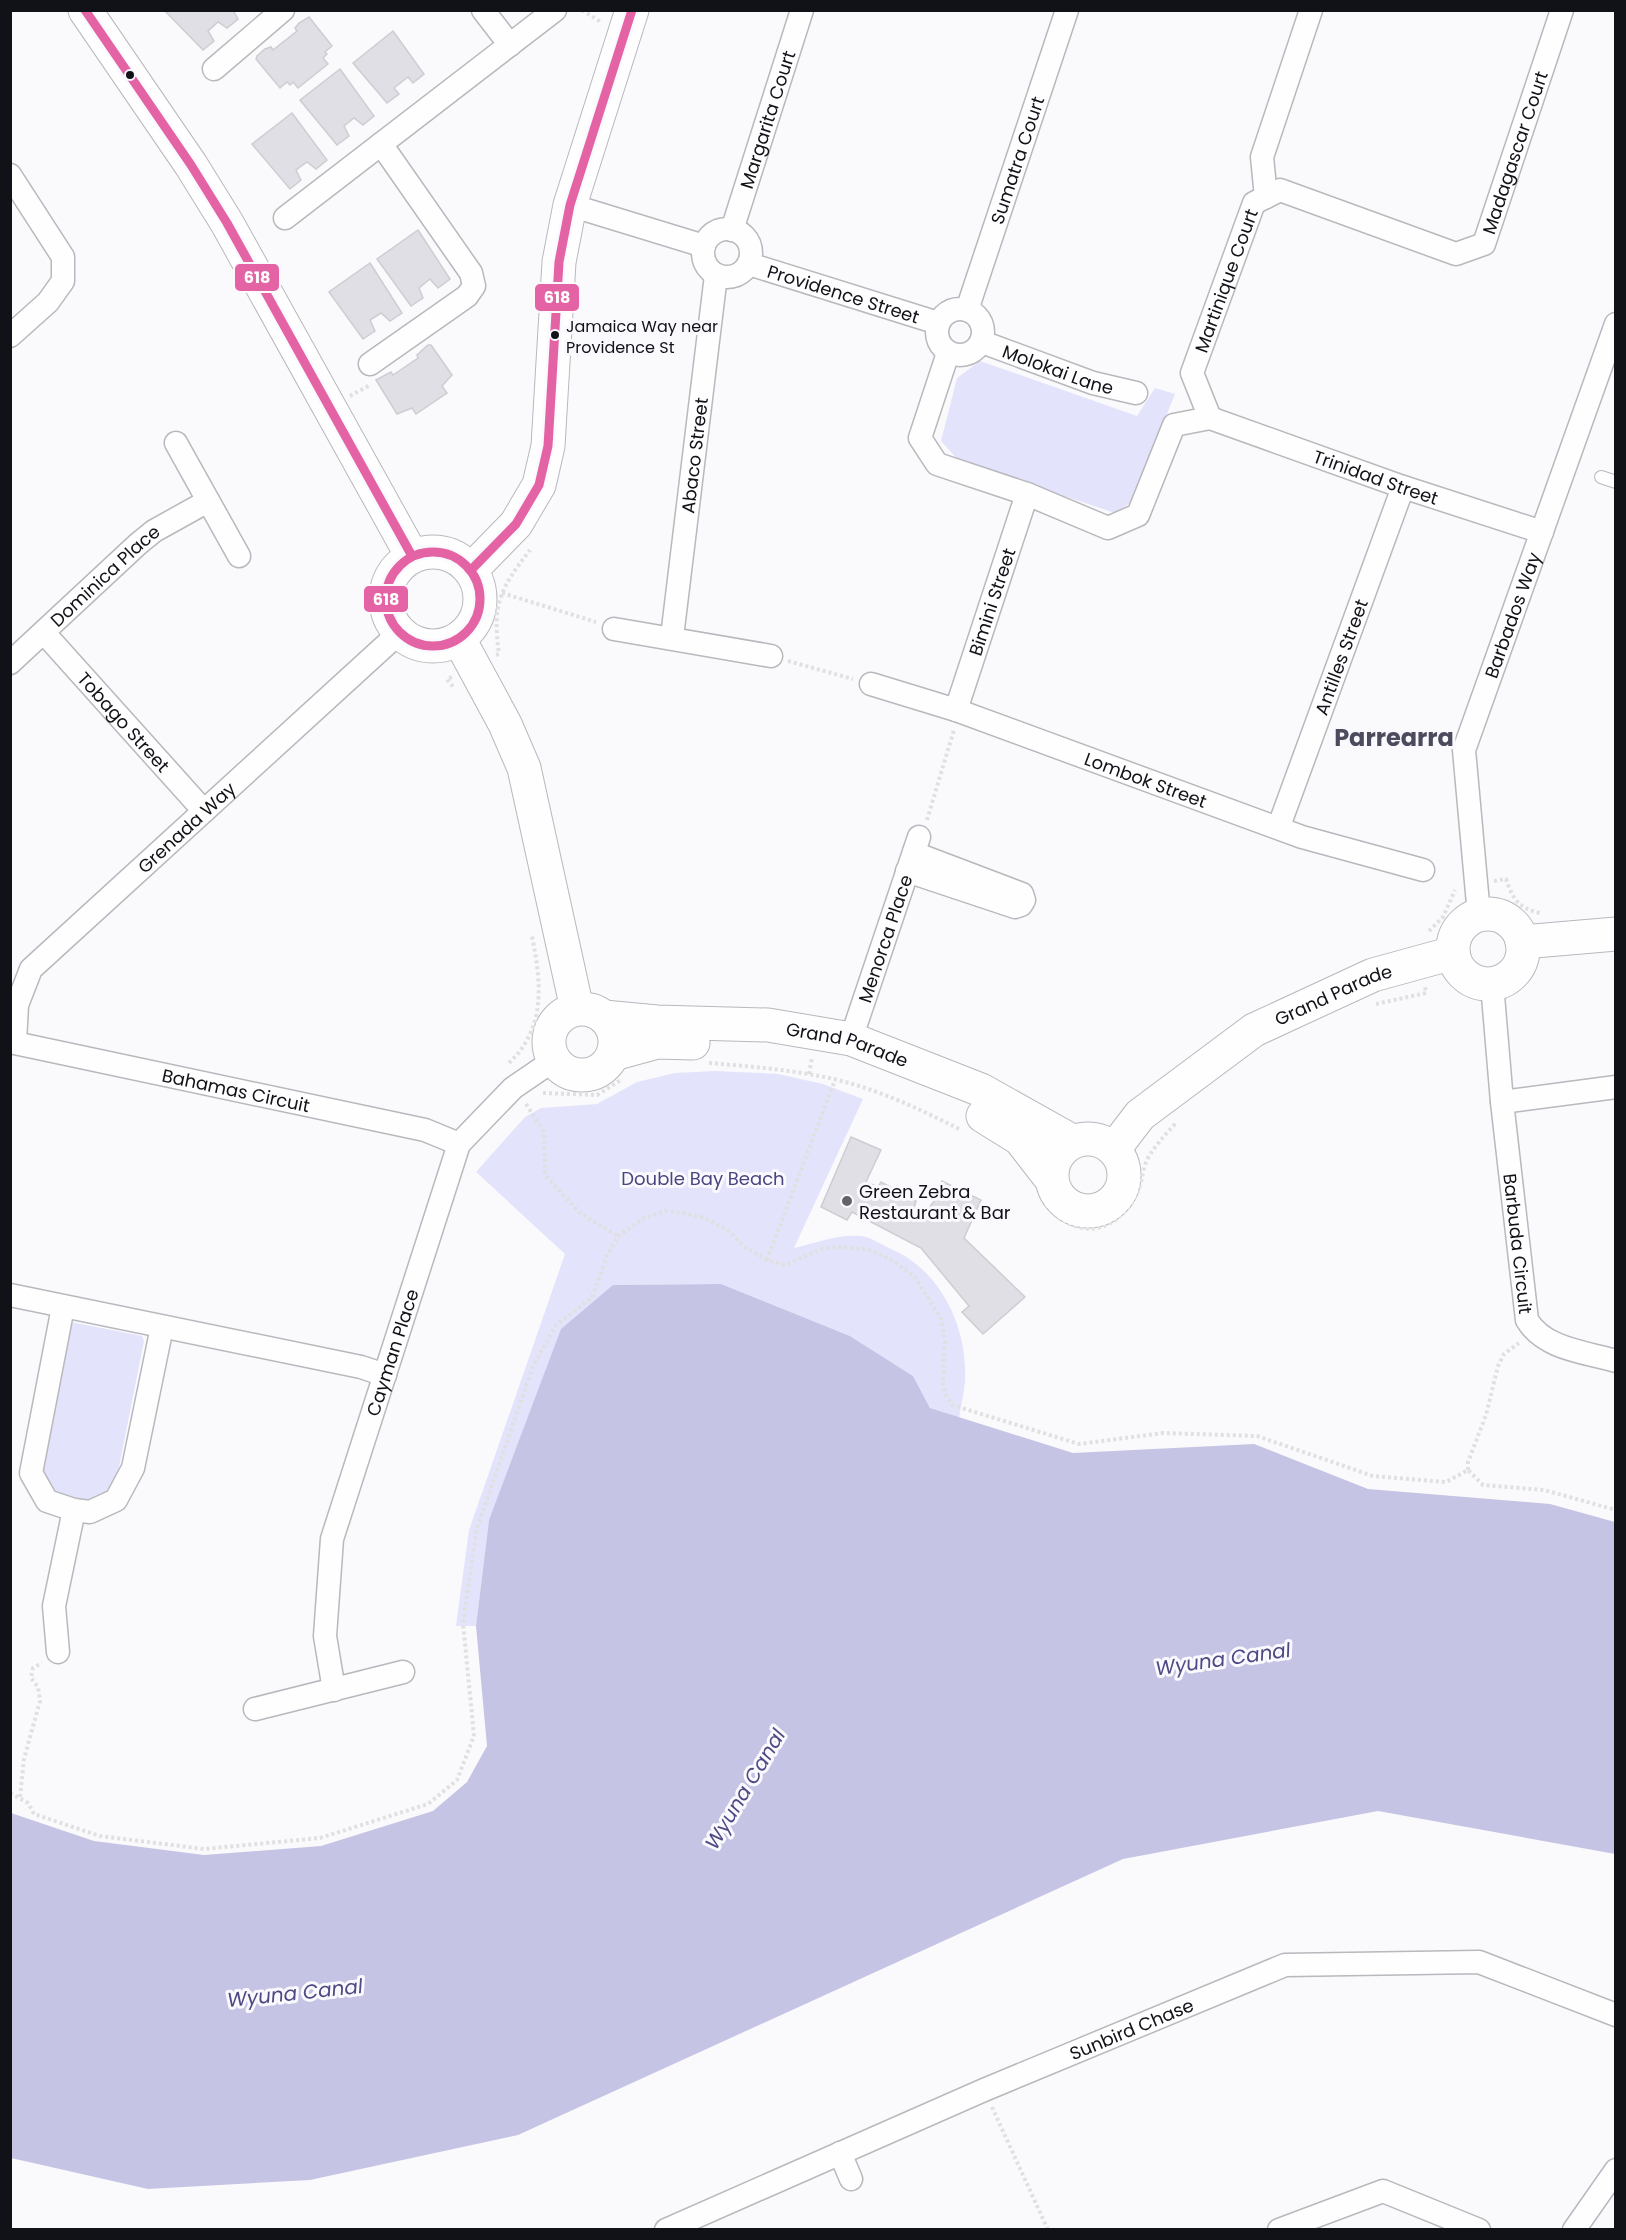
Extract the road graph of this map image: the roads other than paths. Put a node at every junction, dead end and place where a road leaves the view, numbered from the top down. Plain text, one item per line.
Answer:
1 (86, 10) edge
2 (283, 10) edge
3 (483, 10) edge
4 (555, 10) edge
5 (802, 10) edge
6 (1067, 10) edge
7 (1311, 10) edge
8 (1562, 10) edge
9 (619, 17) edge
10 (510, 45) junction
11 (214, 69) dead end
12 (381, 144) junction
13 (10, 175) edge
14 (1266, 197) junction
15 (570, 205) junction
16 (285, 218) dead end
17 (732, 230) junction
18 (704, 246) junction
19 (749, 264) junction
20 (716, 275) junction
21 (967, 310) junction
22 (938, 323) junction
23 (1616, 324) edge
24 (10, 336) edge
25 (982, 342) junction
26 (948, 353) junction
27 (370, 364) dead end
28 (1136, 393) dead end
29 (1210, 418) junction
30 (176, 443) dead end
31 (1601, 477) dead end
32 (1616, 482) edge
33 (1403, 487) junction
34 (1027, 494) junction
35 (208, 501) junction
36 (1542, 532) junction
37 (239, 556) dead end
38 (412, 556) junction
39 (471, 570) junction
40 (614, 629) road end
41 (45, 633) junction
42 (399, 633) junction
43 (672, 637) junction
44 (771, 656) road end
45 (10, 663) edge
46 (464, 667) junction
47 (871, 684) road end
48 (956, 710) junction
49 (204, 811) junction
50 (1279, 826) junction
51 (913, 854) road end
52 (1423, 870) dead end
53 (1479, 915) junction
54 (1616, 934) edge
55 (1522, 942) junction
56 (1453, 953) junction
57 (1492, 984) junction
58 (590, 1013) junction
59 (851, 1039) junction
60 (13, 1042) edge
61 (554, 1060) junction
62 (618, 1066) junction
63 (1616, 1087) edge
64 (1502, 1102) junction
65 (1072, 1141) junction
66 (459, 1144) junction
67 (1114, 1149) junction
68 (1046, 1188) junction
69 (10, 1295) edge
70 (63, 1306) junction
71 (162, 1327) junction
72 (1616, 1361) edge
73 (385, 1375) junction
74 (74, 1510) junction
75 (58, 1652) road end
76 (403, 1672) dead end
77 (334, 1690) junction
78 (255, 1709) dead end
79 (1616, 2015) edge
80 (840, 2153) junction
81 (1616, 2170) edge
82 (851, 2179) dead end
83 (666, 2229) edge
84 (1279, 2229) edge
85 (1479, 2229) edge
86 (1574, 2229) edge

1 - 38 street
2 - 11 street
3 - 10 street
4 - 10 street
5 - 17 street, Margarita Court
6 - 21 street, Sumatra Court
7 - 14 street, Martinique Court
8 - 14 street, Madagascar Court
9 - 15 street
10 - 12 street
12 - 16 street
12 - 27 street
13 - 24 street
14 - 29 street, Martinique Court
15 - 18 street
15 - 39 street
17 - 18 street
17 - 19 street
18 - 20 street
19 - 20 street
19 - 22 street, Providence Street
20 - 43 street, Abaco Street
21 - 22 street
21 - 25 street
22 - 26 street
23 - 36 street, Barbados Way
25 - 26 street
25 - 28 street, Molokai Lane
26 - 34 street
29 - 33 street, Trinidad Street
29 - 34 street
30 - 35 street
31 - 32 lane
33 - 36 street, Trinidad Street
33 - 50 street, Antilles Street
34 - 48 street, Bimini Street
35 - 37 street
35 - 41 street, Dominica Place
36 - 53 street, Barbados Way
38 - 39 street
38 - 42 street
39 - 46 street
40 - 43 street
41 - 45 street, Dominica Place
41 - 49 street, Tobago Street
42 - 46 street
42 - 49 street, Grenada Way
43 - 44 street
46 - 58 street
47 - 48 street, Lombok Street
48 - 50 street, Lombok Street
49 - 60 street, Grenada Way
50 - 52 street, Lombok Street
51 - 59 street, Menorca Place
53 - 55 street
53 - 56 street
54 - 55 street
55 - 57 street
56 - 57 street
56 - 67 street, Grand Parade
57 - 64 street, Barbuda Circuit
58 - 59 street, Grand Parade
58 - 61 street
58 - 62 street
59 - 65 street, Grand Parade
60 - 66 street, Bahamas Circuit
61 - 62 street
61 - 66 street, Cayman Place
62 - 68 street, Grand Parade
63 - 64 street
64 - 72 street, Barbuda Circuit
65 - 67 street
65 - 68 street
66 - 73 street, Cayman Place
67 - 68 street
69 - 70 street
70 - 71 street
70 - 74 street
71 - 73 street
71 - 74 street
73 - 77 street, Cayman Place
74 - 75 street
76 - 77 street
77 - 78 street
79 - 80 street, Sunbird Chase
80 - 82 street
80 - 83 street, Sunbird Chase
81 - 86 street
84 - 85 street

